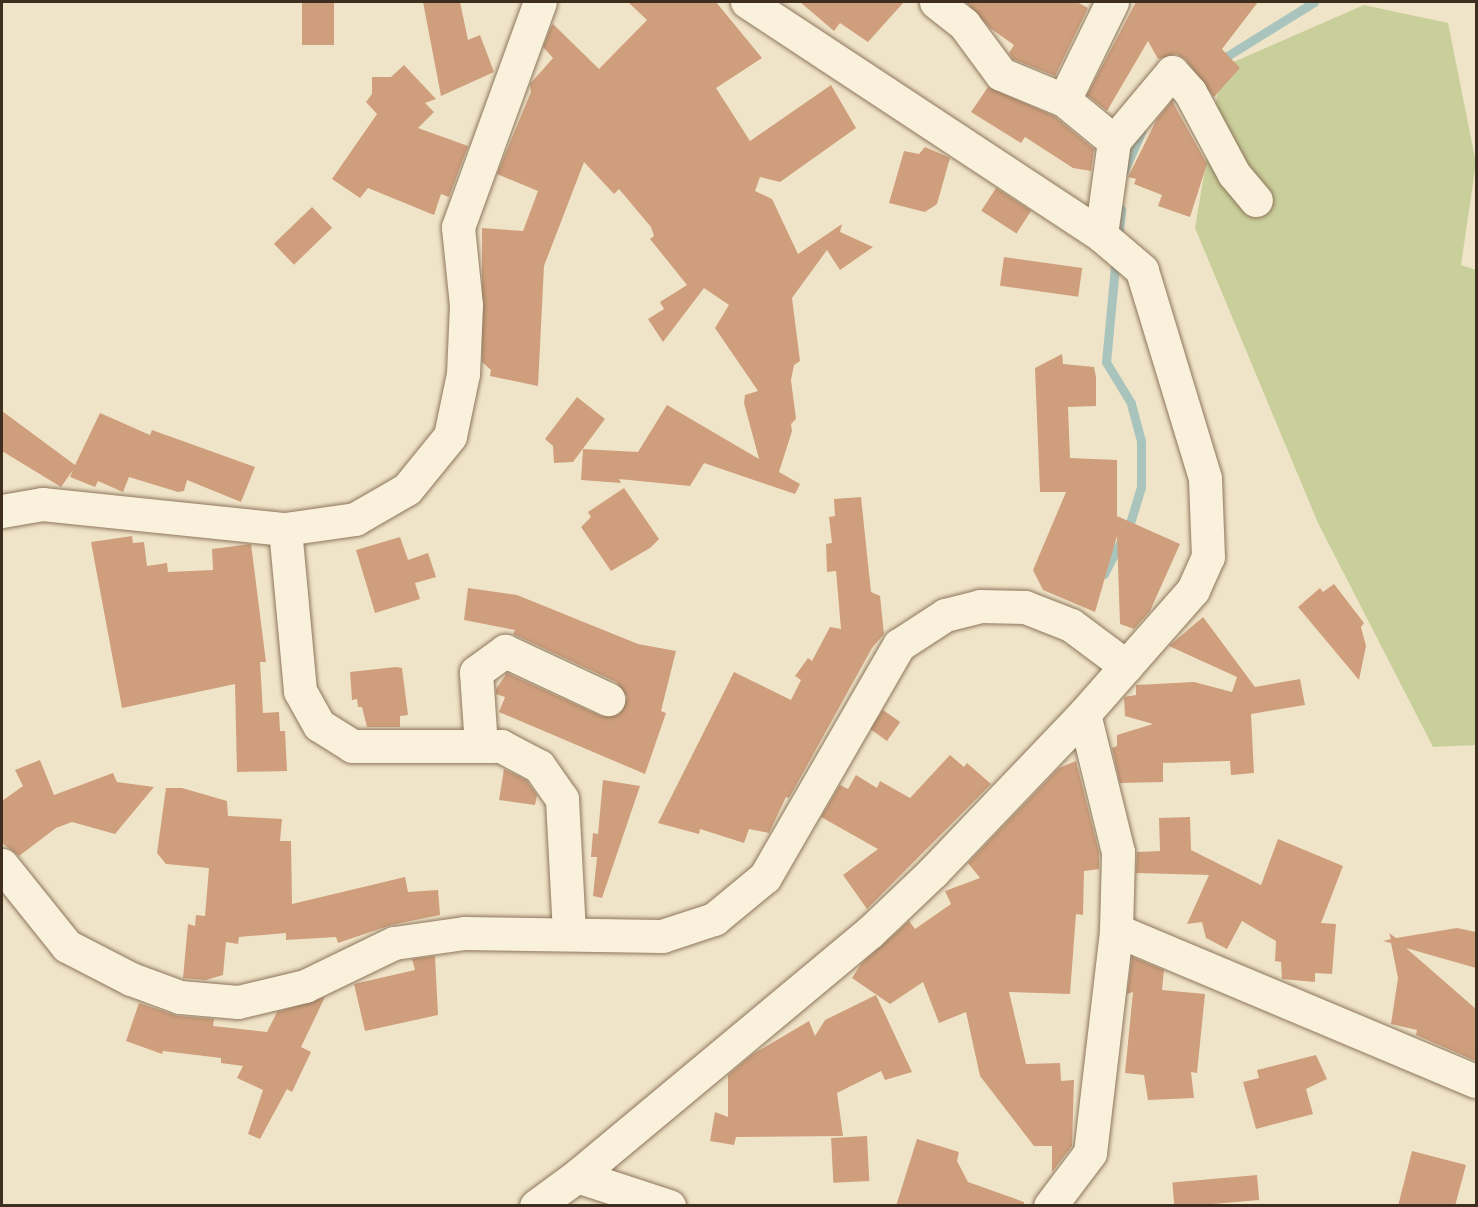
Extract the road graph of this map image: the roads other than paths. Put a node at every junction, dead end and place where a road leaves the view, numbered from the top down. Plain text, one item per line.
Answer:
1 (540, 2) edge
2 (747, 2) edge
3 (936, 2) edge
4 (1112, 2) edge
5 (1064, 100) junction
6 (1114, 141) junction
7 (1256, 200) dead end
8 (1101, 235) junction
9 (2, 511) edge
10 (285, 530) junction
11 (1126, 666) junction
12 (608, 699) dead end
13 (1084, 714) junction
14 (481, 746) junction
15 (2, 865) edge
16 (1116, 930) junction
17 (569, 934) junction
18 (1476, 1081) edge
19 (577, 1176) junction
20 (536, 1206) edge
21 (669, 1206) edge
22 (1050, 1206) edge

1 - 10 street
2 - 8 street
3 - 5 street
4 - 5 street
5 - 6 street
6 - 7 street
6 - 8 street
8 - 11 street
9 - 10 street
10 - 14 street
11 - 13 street
11 - 17 street
12 - 14 street
13 - 16 street
13 - 19 street
14 - 17 street
15 - 17 street
16 - 18 street
16 - 22 street
19 - 20 street
19 - 21 street

